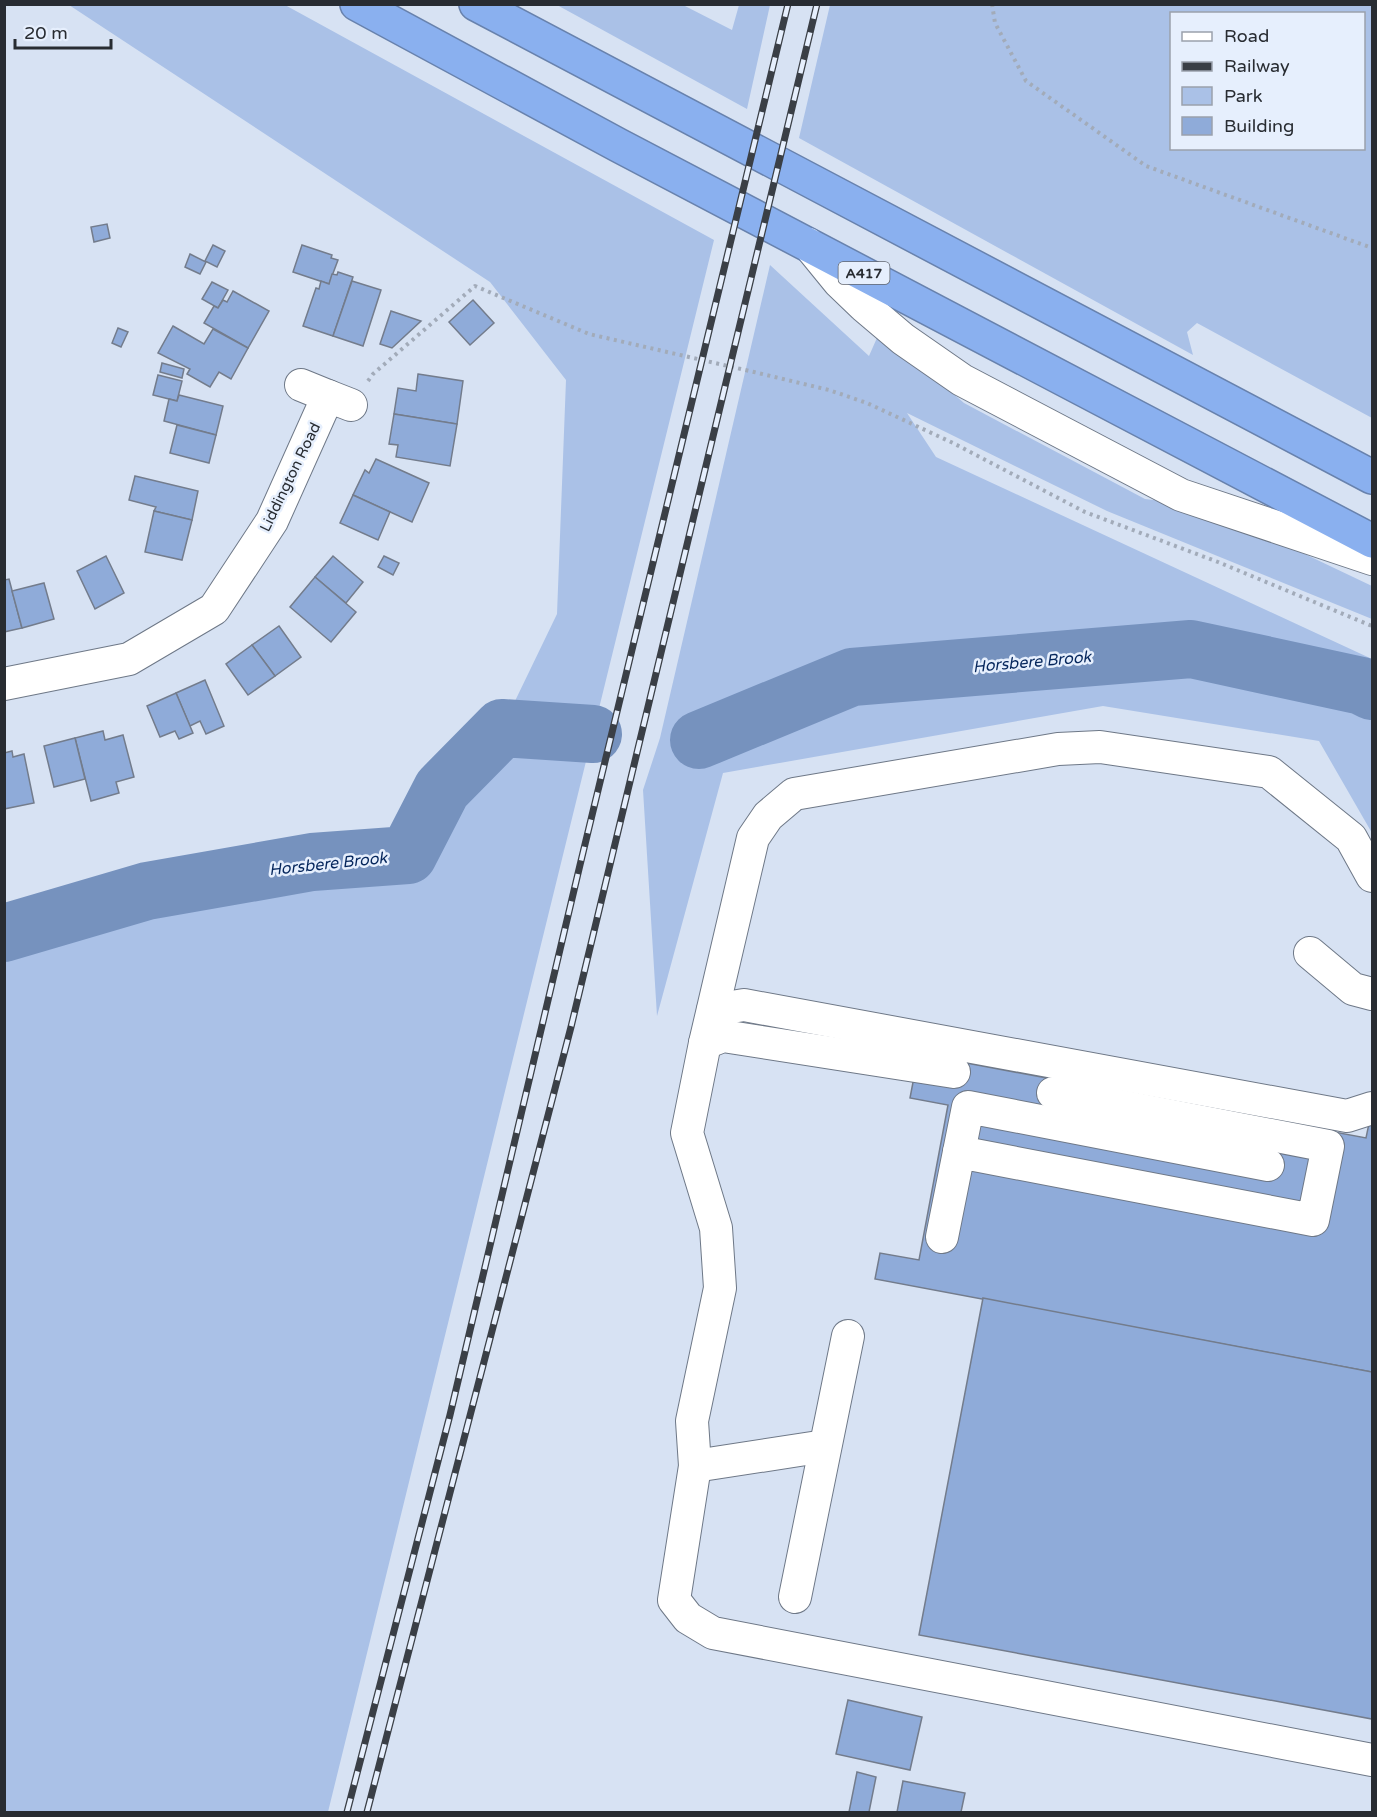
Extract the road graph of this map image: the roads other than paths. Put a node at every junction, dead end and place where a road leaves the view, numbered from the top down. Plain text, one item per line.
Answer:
1 (357, 4) edge
2 (476, 4) edge
3 (808, 244) junction
4 (327, 395) road end
5 (1372, 477) edge
6 (1372, 541) edge
7 (1372, 559) edge
8 (4, 684) edge
9 (1372, 876) edge
10 (1310, 952) dead end
11 (1372, 994) edge
12 (713, 1010) junction
13 (705, 1043) junction
14 (954, 1072) dead end
15 (1053, 1093) dead end
16 (1372, 1108) edge
17 (959, 1152) junction
18 (1268, 1165) dead end
19 (942, 1237) dead end
20 (848, 1336) dead end
21 (825, 1446) junction
22 (695, 1466) junction
23 (795, 1597) dead end
24 (1372, 1760) edge

1 - 3 highway, A417
2 - 5 highway
3 - 6 highway, A417
3 - 7 street
4 - 8 street, Liddington Road
9 - 12 street
10 - 11 street
12 - 13 street
12 - 16 street
13 - 14 street
13 - 22 street
15 - 17 street
17 - 18 street
17 - 19 street
20 - 21 street
21 - 22 street
21 - 23 street
22 - 24 street

